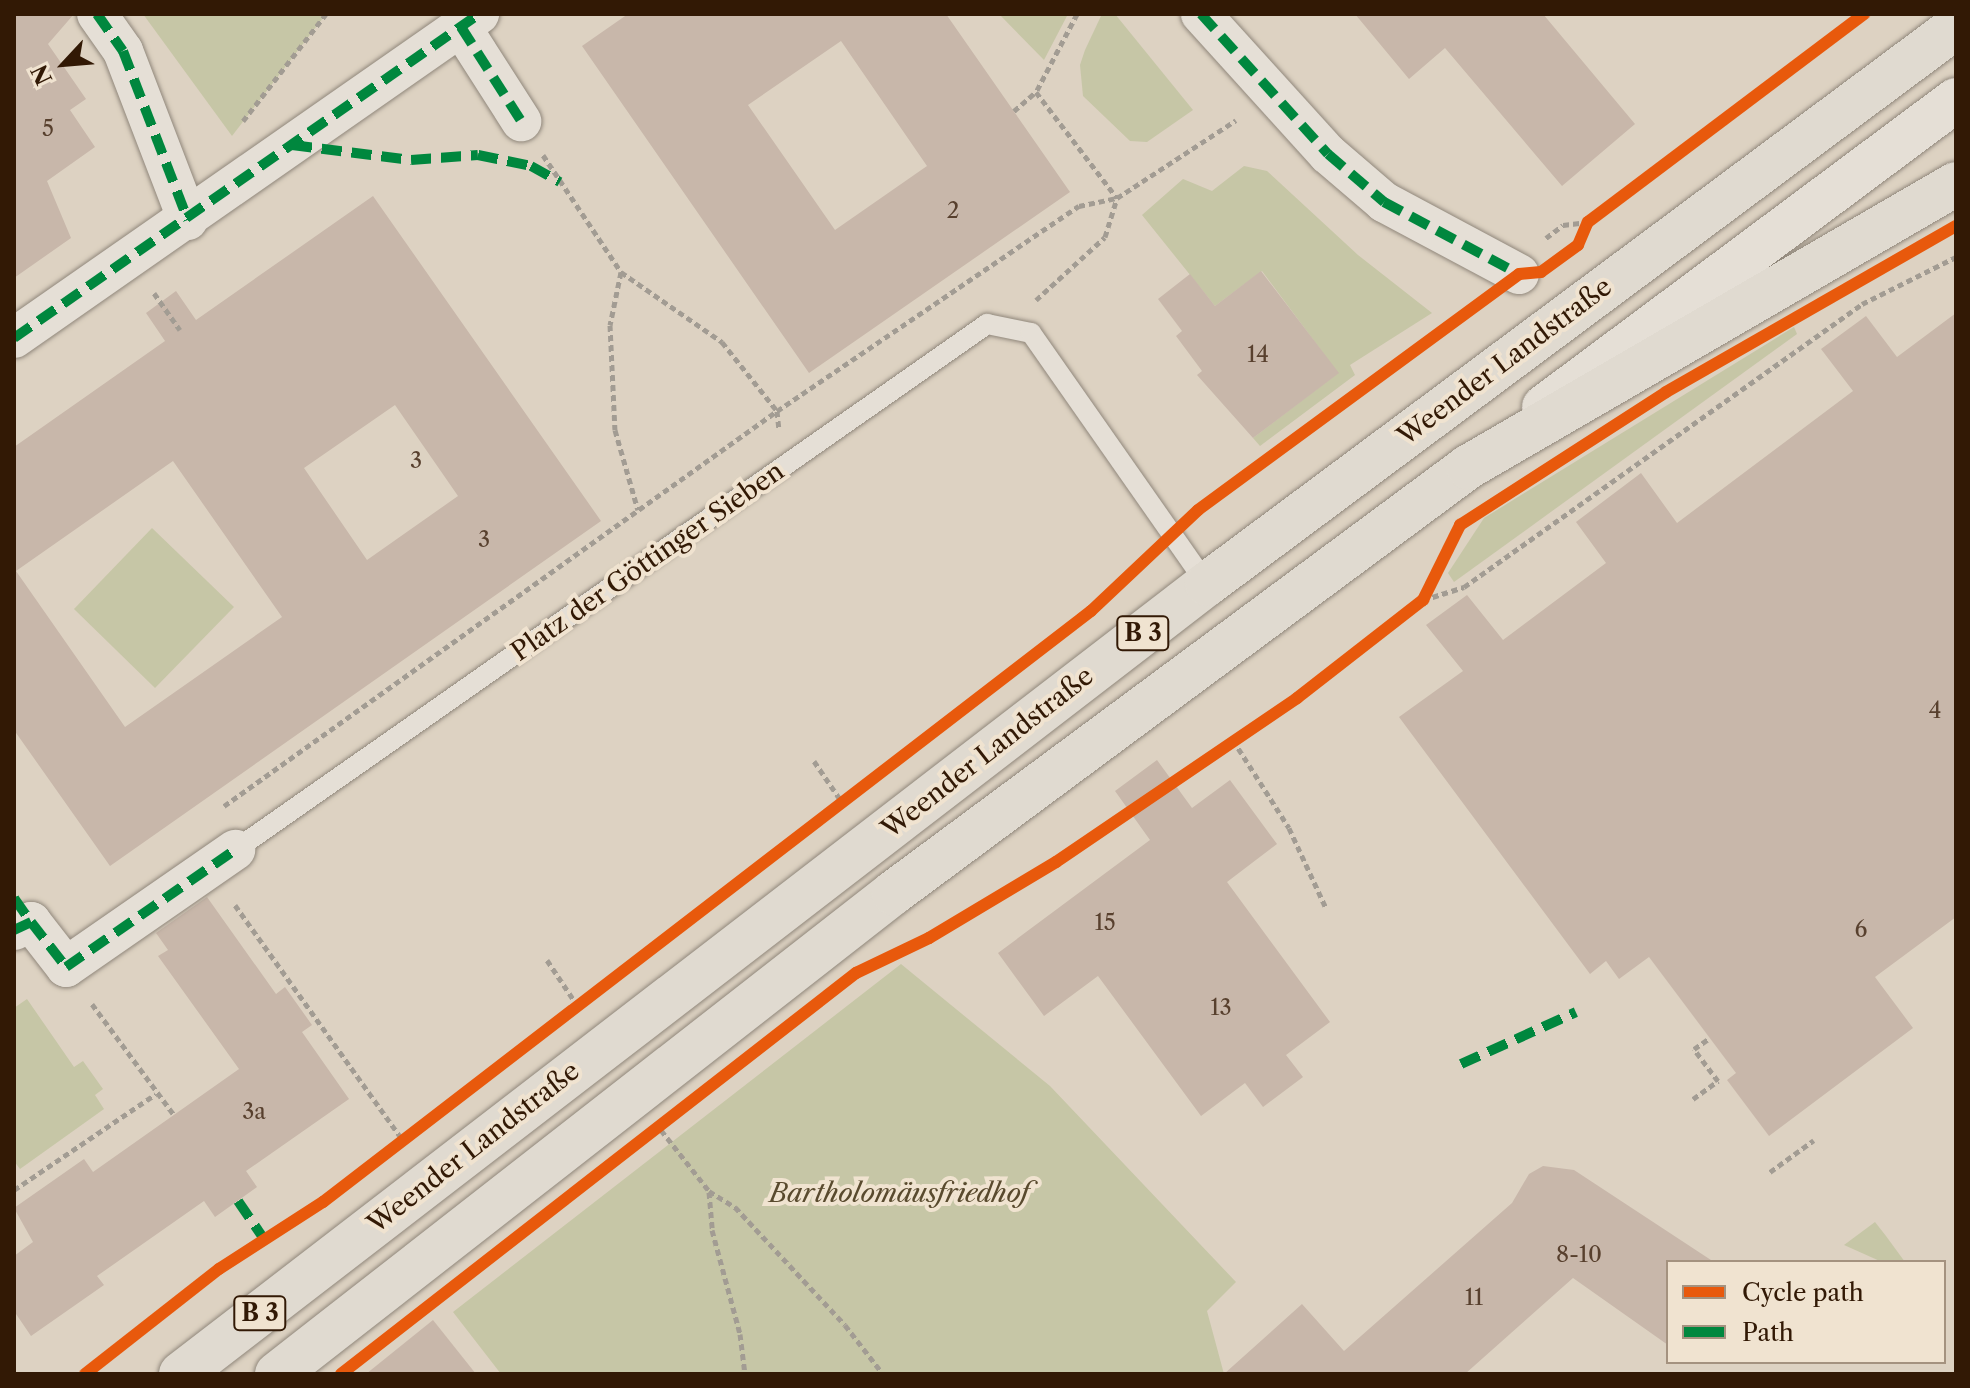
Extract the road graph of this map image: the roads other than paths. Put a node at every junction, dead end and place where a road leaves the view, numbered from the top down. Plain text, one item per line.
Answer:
1 (97, 14) edge
2 (1201, 14) edge
3 (470, 20) edge
4 (1956, 27) edge
5 (1956, 100) edge
6 (521, 121) road end
7 (1956, 184) edge
8 (188, 220) junction
9 (1519, 274) dead end
10 (14, 338) edge
11 (1468, 467) junction
12 (1207, 584) junction
13 (222, 859) joint
14 (20, 917) edge
15 (181, 1374) edge
16 (277, 1374) edge

1 - 8 street
2 - 9 street
3 - 6 street
3 - 8 street
4 - 12 main road, Weender Landstraße / B 3
5 - 11 street, Weender Landstraße
7 - 11 main road, Weender Landstraße / B 3
8 - 10 street
11 - 16 main road, Weender Landstraße / B 3
12 - 13 lane, Platz der Göttinger Sieben
12 - 15 main road, Weender Landstraße / B 3
13 - 14 street, Platz der Göttinger Sieben

